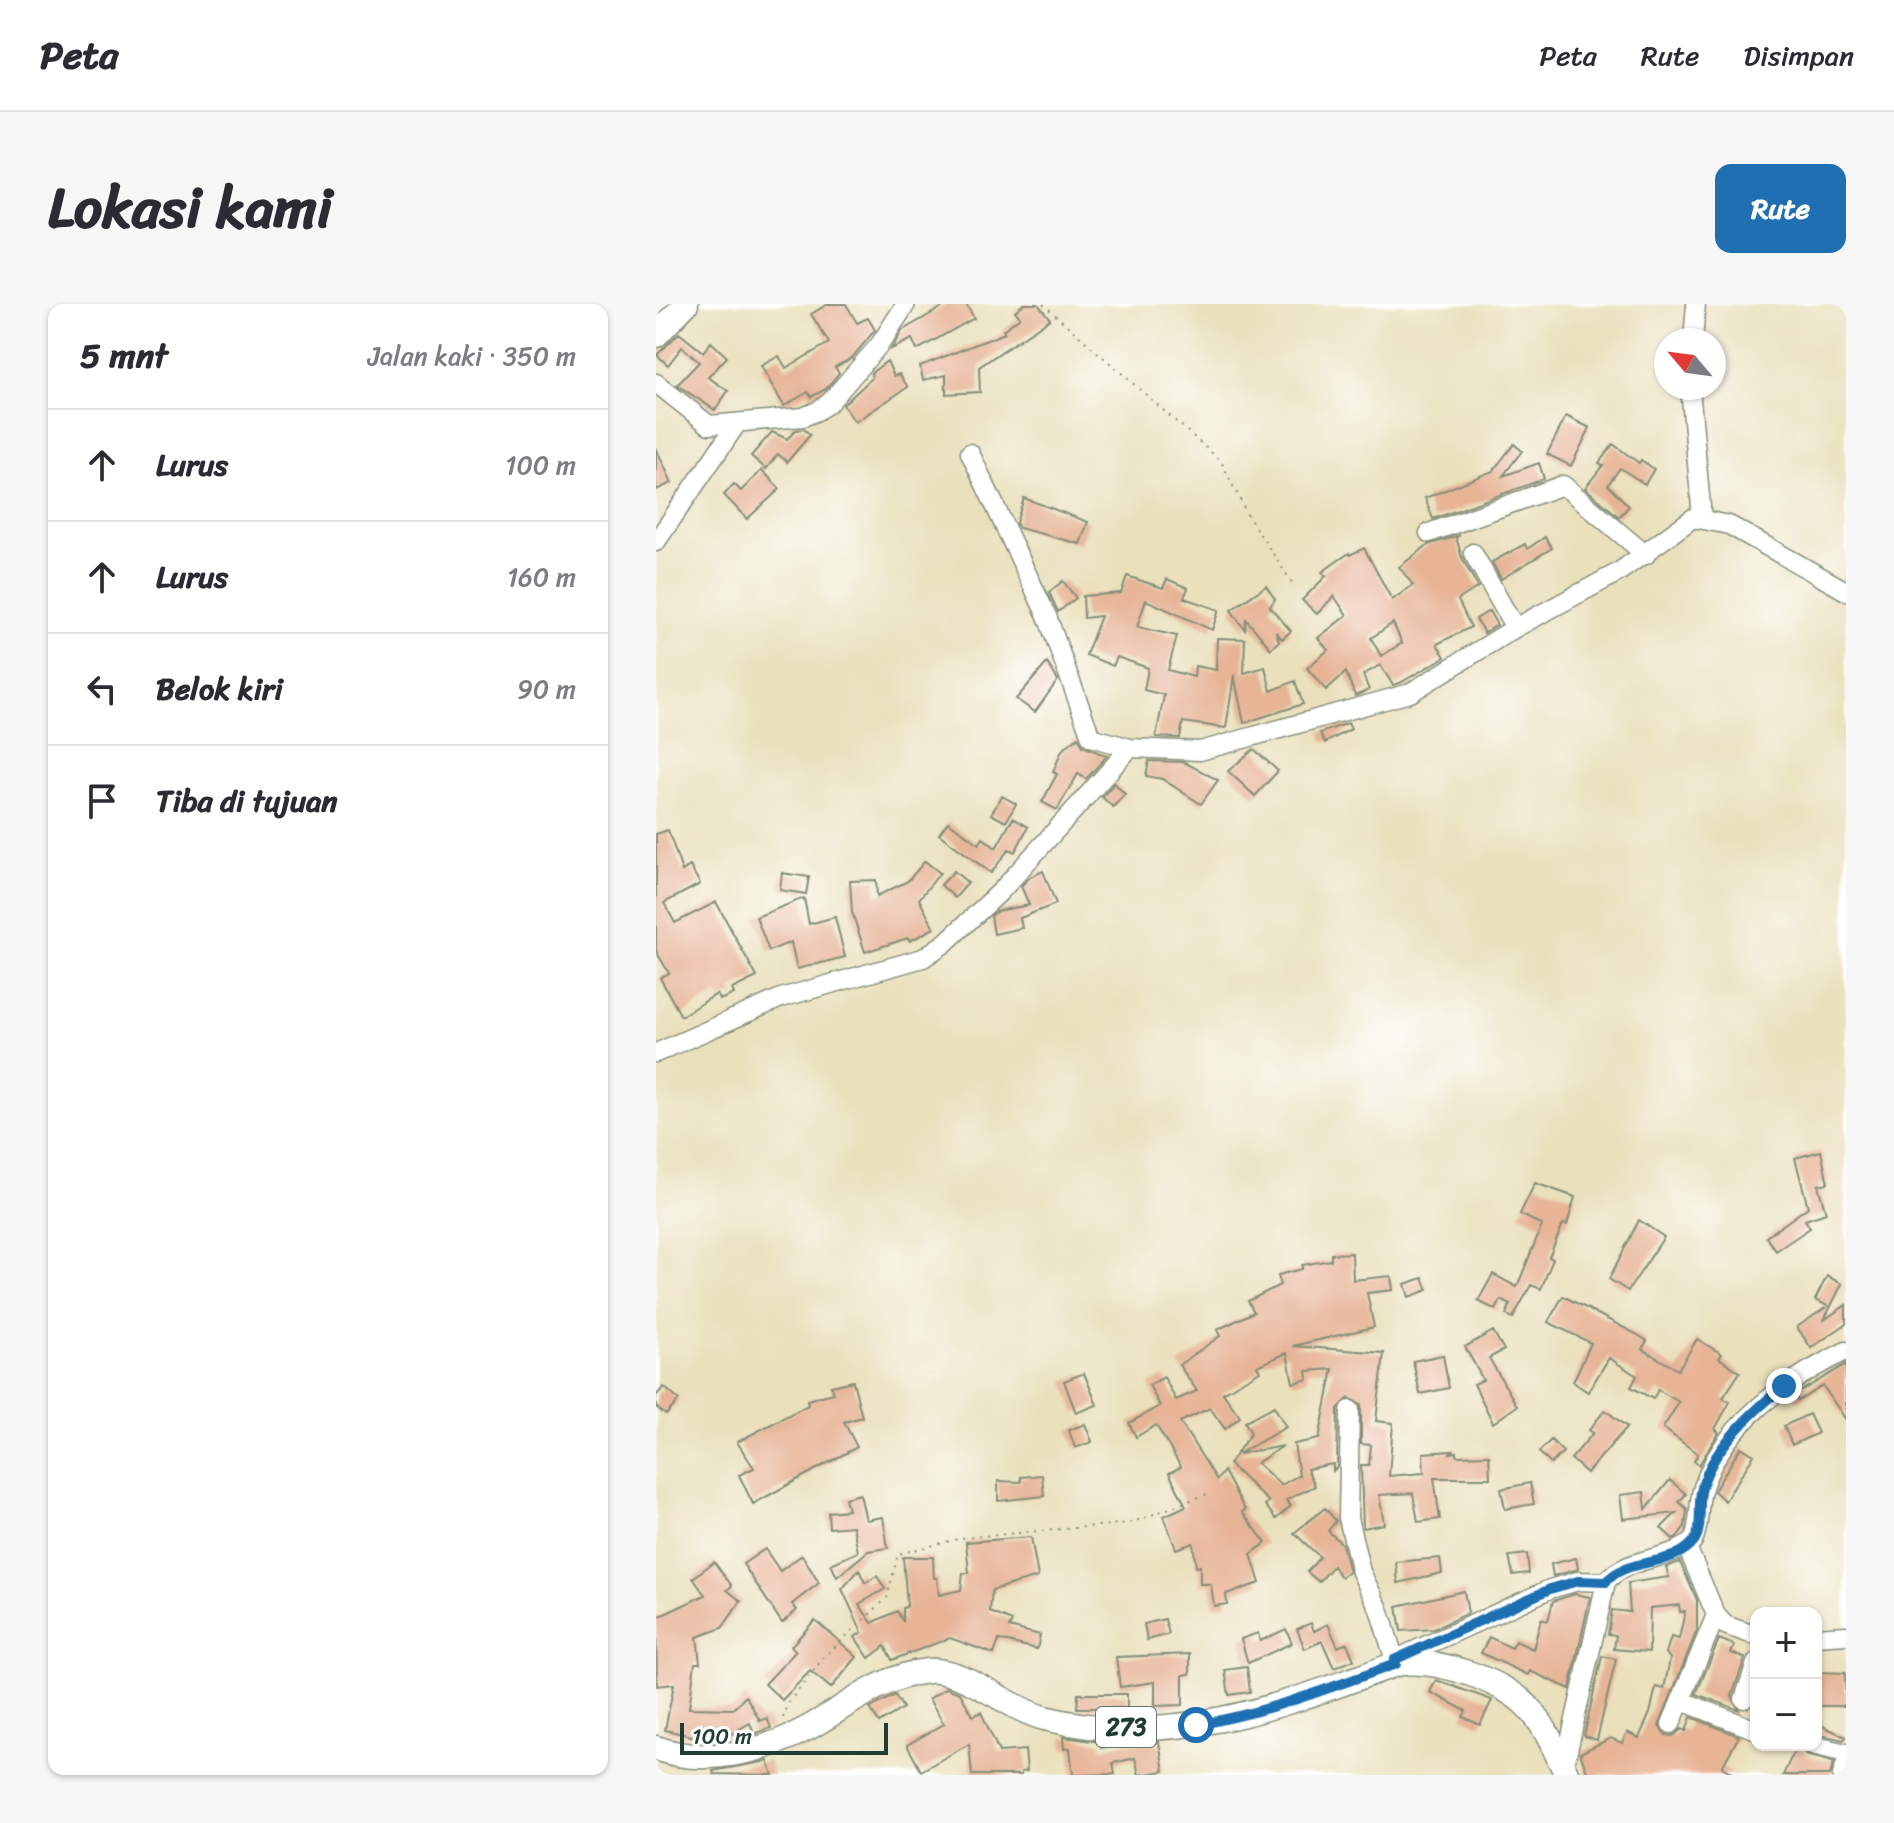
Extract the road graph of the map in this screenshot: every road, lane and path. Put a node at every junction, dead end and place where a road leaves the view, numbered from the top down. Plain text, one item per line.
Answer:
1 (686, 304) edge
2 (906, 304) edge
3 (1043, 304) edge
4 (1696, 304) edge
5 (1694, 328) edge
6 (656, 335) edge
7 (656, 383) edge
8 (1691, 400) edge
9 (736, 425) junction
10 (970, 453) dead end
11 (1702, 518) junction
12 (1429, 533) dead end
13 (656, 542) edge
14 (1473, 553) dead end
15 (1646, 555) junction
16 (1293, 584) dead end
17 (1846, 591) edge
18 (1515, 628) junction
19 (1130, 748) junction
20 (656, 1053) edge
21 (1846, 1351) edge
22 (1350, 1410) dead end
23 (1207, 1494) dead end
24 (1687, 1547) junction
25 (1606, 1582) junction
26 (1716, 1615) junction
27 (1750, 1634) edge
28 (1846, 1635) edge
29 (1822, 1637) edge
30 (1395, 1662) junction
31 (1751, 1679) edge
32 (1744, 1699) dead end
33 (1682, 1701) junction
34 (1671, 1724) dead end
35 (1750, 1728) edge
36 (776, 1743) junction
37 (1822, 1747) edge
38 (656, 1748) edge
39 (1846, 1753) edge
40 (1846, 1763) edge
41 (1565, 1772) edge
42 (1842, 1775) edge

1 - 6 main road
2 - 9 street
3 - 16 path
4 - 5 street
7 - 9 street
8 - 11 street
9 - 13 street
10 - 19 street
11 - 15 street
11 - 17 street
12 - 15 street
14 - 18 street
15 - 18 street
18 - 19 street
19 - 20 street
21 - 24 street
22 - 30 street
23 - 36 path
24 - 25 street
24 - 26 street
25 - 30 street
25 - 41 street
26 - 27 street
26 - 33 street
28 - 29 street
30 - 36 main road, 273
30 - 41 main road, 273
31 - 32 street
33 - 34 street
33 - 35 street
36 - 38 main road, 273
37 - 39 street
40 - 42 street

